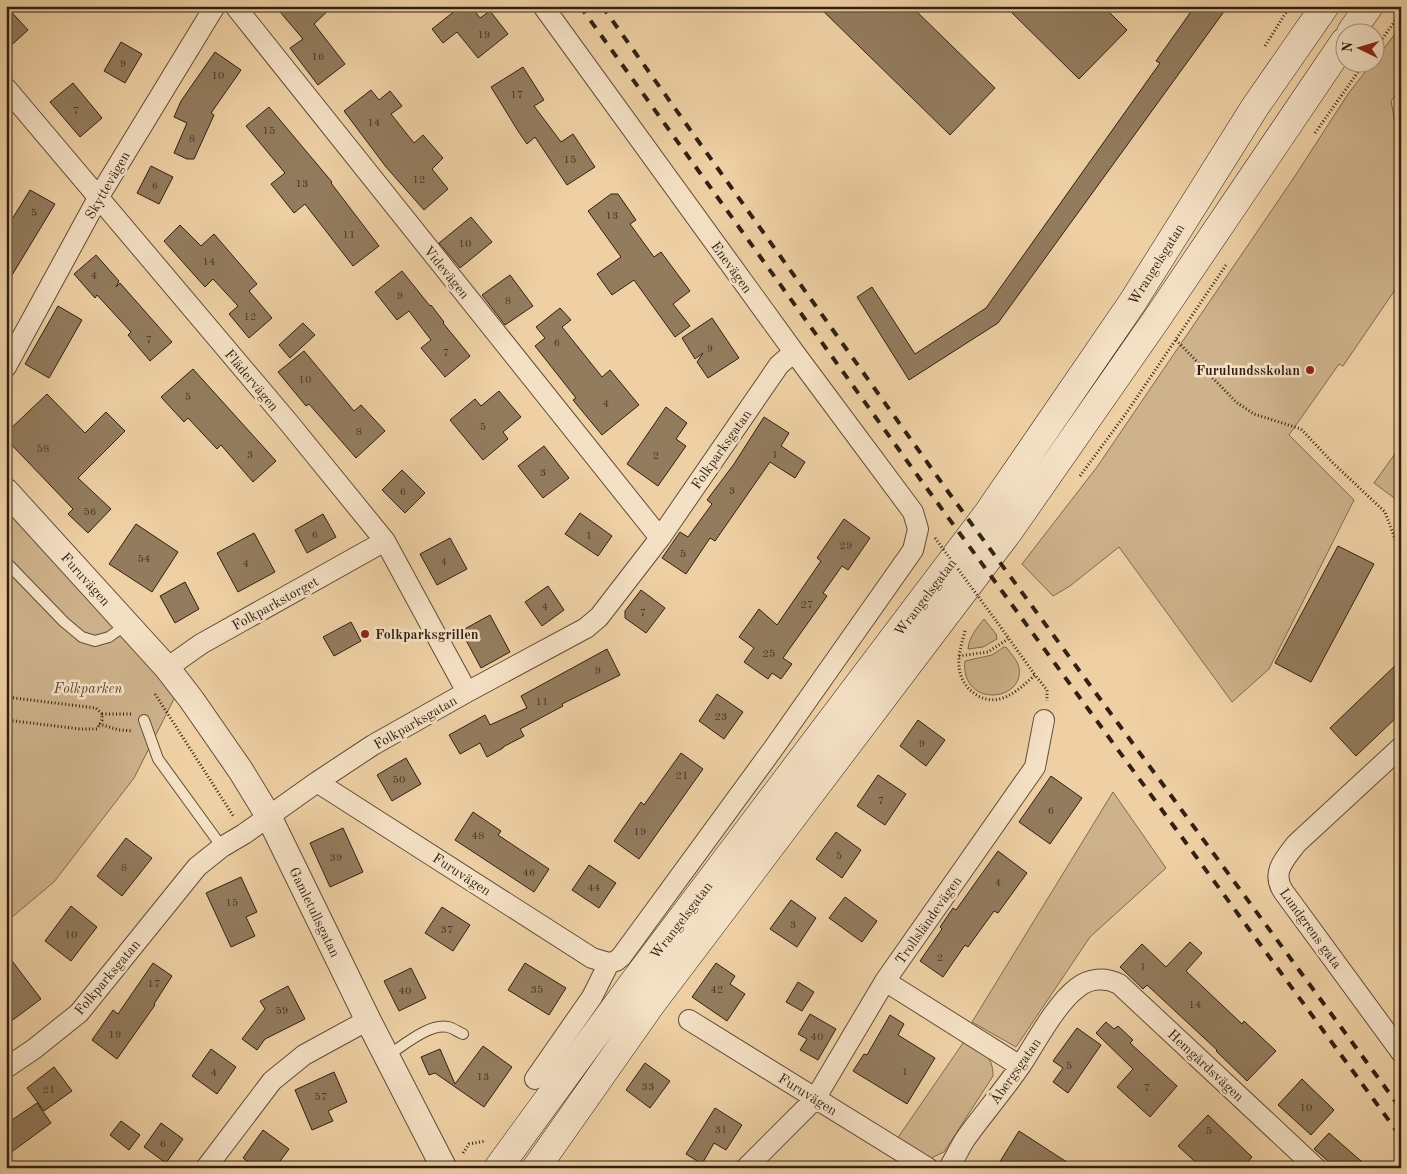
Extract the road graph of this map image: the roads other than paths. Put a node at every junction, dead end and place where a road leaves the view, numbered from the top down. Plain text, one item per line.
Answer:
1 (215, 6) edge
2 (235, 6) edge
3 (543, 6) edge
4 (1325, 6) edge
5 (1369, 6) edge
6 (1358, 22) edge
7 (1334, 57) edge
8 (6, 88) edge
9 (98, 198) junction
10 (794, 352) junction
11 (6, 367) edge
12 (6, 491) edge
13 (926, 534) joint
14 (660, 538) junction
15 (385, 541) junction
16 (6, 562) edge
17 (126, 624) junction
18 (166, 668) junction
19 (467, 692) junction
20 (144, 720) road end
21 (1044, 720) road end
22 (1401, 747) edge
23 (317, 782) junction
24 (269, 817) junction
25 (222, 847) junction
26 (609, 963) junction
27 (885, 981) junction
28 (1089, 981) joint
29 (368, 1020) junction
30 (689, 1020) dead end
31 (463, 1034) dead end
32 (1401, 1052) edge
33 (387, 1056) junction
34 (1020, 1066) junction
35 (6, 1068) edge
36 (535, 1079) dead end
37 (815, 1099) junction
38 (451, 1164) edge
39 (206, 1168) edge
40 (498, 1168) edge
41 (536, 1168) edge
42 (746, 1168) edge
43 (928, 1168) edge
44 (949, 1168) edge
45 (1316, 1168) edge

1 - 9 street, Skyttevägen
2 - 14 street, Videvägen
3 - 10 street, Enevägen
4 - 40 main road, Wrangelsgatan
5 - 6 main road
7 - 41 main road, Wrangelsgatan
8 - 9 street, Flädervägen
9 - 11 street, Skyttevägen
9 - 15 street, Flädervägen
10 - 13 street, Enevägen
10 - 14 street, Folkparksgatan
12 - 17 street, Furuvägen
13 - 26 street, Wrangelsgatan
14 - 19 street, Folkparksgatan
15 - 18 street, Folkparkstorget
15 - 19 street, Flädervägen
16 - 17 lane
17 - 18 street, Furuvägen
18 - 24 street, Gamletullsgatan
19 - 23 street, Folkparksgatan
20 - 25 lane
21 - 27 street, Trollsländevägen
22 - 32 street, Lundgrens gata
23 - 24 street, Folkparksgatan
23 - 26 street, Furuvägen
24 - 25 street, Folkparksgatan
24 - 29 street, Gamletullsgatan
25 - 35 street, Folkparksgatan
26 - 36 street
27 - 34 street
27 - 37 street, Trollsländevägen
28 - 34 street, Åbergsgatan
28 - 45 street, Hemgårdsvägen
29 - 33 street, Gamletullsgatan
29 - 39 street
30 - 37 street, Furuvägen
31 - 33 lane
33 - 38 street, Gamletullsgatan
34 - 44 street, Åbergsgatan
37 - 42 street, Trollsländevägen
37 - 43 street, Furuvägen

